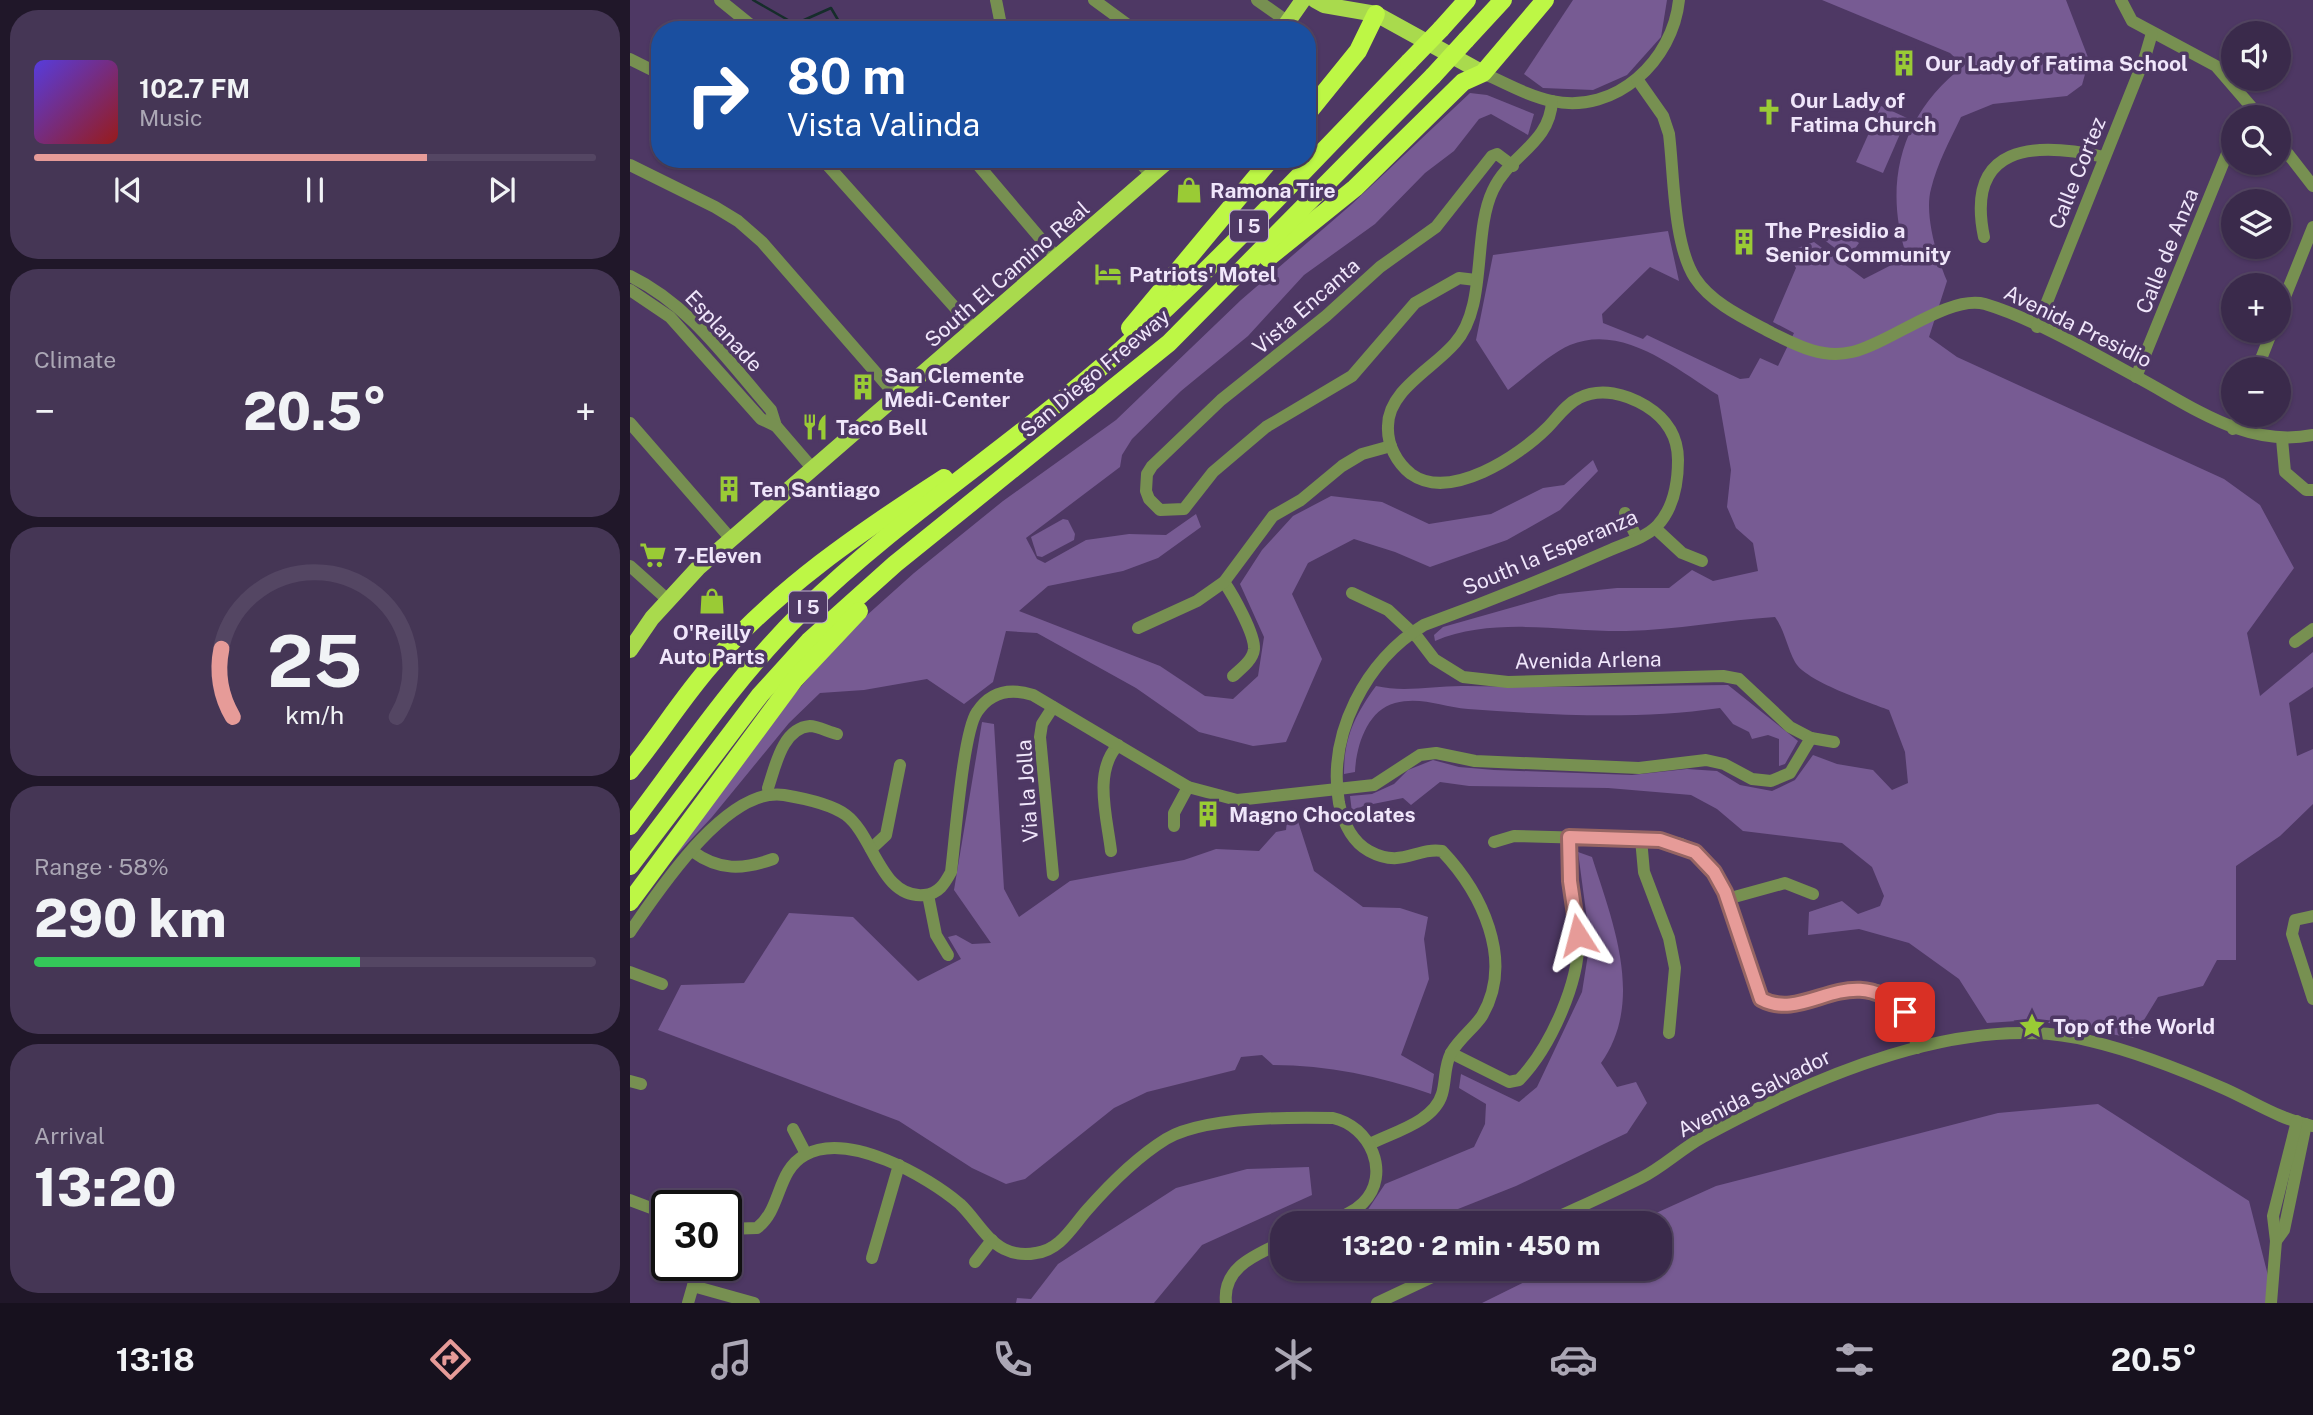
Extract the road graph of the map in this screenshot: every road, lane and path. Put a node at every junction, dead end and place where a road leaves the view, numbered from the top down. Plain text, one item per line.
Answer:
1 (720, 0) edge
2 (996, 0) edge
3 (1094, 0) edge
4 (1257, 0) edge
5 (1303, 0) edge
6 (1315, 0) edge
7 (1467, 0) edge
8 (1503, 0) edge
9 (1545, 0) edge
10 (1679, 0) edge
11 (2121, 0) edge
12 (1379, 7) edge
13 (746, 21) edge
14 (1000, 21) edge
15 (1123, 21) edge
16 (1280, 21) edge
17 (1288, 21) edge
18 (2152, 33) junction
19 (630, 59) edge
20 (651, 70) edge
21 (1483, 73) junction
22 (1637, 79) junction
23 (1552, 101) junction
24 (1316, 103) edge
25 (2250, 105) edge
26 (1316, 157) edge
27 (2104, 157) junction
28 (2291, 158) edge
29 (630, 165) edge
30 (1513, 166) junction
31 (830, 168) edge
32 (981, 168) edge
33 (1144, 168) edge
34 (1160, 168) edge
35 (1264, 168) edge
36 (1305, 168) edge
37 (2221, 168) edge
38 (1151, 176) junction
39 (2313, 186) edge
40 (2313, 227) edge
41 (1984, 237) dead end
42 (1057, 258) junction
43 (630, 276) edge
44 (1476, 280) junction
45 (2291, 282) edge
46 (640, 290) edge
47 (1203, 311) junction
48 (2037, 327) junction
49 (975, 330) junction
50 (2136, 377) junction
51 (1082, 384) junction
52 (898, 398) junction
53 (630, 423) edge
54 (1025, 427) junction
55 (2233, 429) joint
56 (2313, 435) edge
57 (2282, 439) junction
58 (1391, 446) junction
59 (813, 469) junction
60 (2313, 490) edge
61 (1625, 513) dead end
62 (1655, 528) junction
63 (1637, 538) junction
64 (731, 539) junction
65 (1702, 561) dead end
66 (895, 564) junction
67 (630, 566) edge
68 (1224, 582) junction
69 (1352, 593) dead end
70 (668, 600) junction
71 (1138, 628) dead end
72 (2313, 629) edge
73 (1412, 632) junction
74 (2295, 642) dead end
75 (630, 650) edge
76 (1233, 676) dead end
77 (1053, 707) junction
78 (836, 734) dead end
79 (1811, 738) junction
80 (1834, 741) dead end
81 (1118, 745) junction
82 (900, 765) dead end
83 (630, 771) edge
84 (1188, 787) junction
85 (1337, 788) junction
86 (769, 795) junction
87 (630, 826) edge
88 (1174, 826) dead end
89 (1569, 837) junction
90 (1641, 839) junction
91 (1494, 842) dead end
92 (871, 849) junction
93 (1111, 850) dead end
94 (692, 851) junction
95 (773, 859) dead end
96 (630, 866) edge
97 (1053, 875) dead end
98 (1813, 894) dead end
99 (928, 895) junction
100 (1727, 899) junction
101 (630, 902) edge
102 (2313, 916) edge
103 (630, 932) edge
104 (948, 955) dead end
105 (630, 972) edge
106 (662, 984) dead end
107 (2313, 999) edge
108 (1669, 1033) dead end
109 (1917, 1048) junction
110 (1451, 1053) junction
111 (2305, 1124) edge
112 (793, 1129) dead end
113 (1370, 1144) junction
114 (806, 1154) junction
115 (900, 1165) junction
116 (630, 1200) edge
117 (651, 1208) edge
118 (1353, 1211) edge
119 (1571, 1211) edge
120 (742, 1230) edge
121 (992, 1240) junction
122 (1270, 1249) edge
123 (872, 1258) dead end
124 (975, 1262) dead end
125 (694, 1281) edge
126 (1424, 1281) edge
127 (693, 1286) junction
128 (688, 1303) edge
129 (754, 1303) edge
130 (1226, 1303) edge
131 (1377, 1303) edge
132 (2271, 1303) edge

1 - 13 street
2 - 14 street
3 - 15 street
4 - 16 street
5 - 17 main road
6 - 12 main road
7 - 26 highway, San Diego Freeway / I 5, bridge
8 - 47 highway, San Diego Freeway / I 5, bridge
9 - 21 highway
10 - 22 street
11 - 18 street
12 - 21 main road
12 - 24 highway
18 - 25 street
18 - 27 street, Calle Cortez
19 - 20 street
21 - 23 street
21 - 47 highway
22 - 23 street
22 - 48 street, Avenida Presidio
23 - 30 street
27 - 41 street
27 - 48 street, Calle Cortez
28 - 39 street
29 - 52 street
30 - 44 street
30 - 44 street, Vista Encanta
31 - 49 street
32 - 42 street
33 - 38 street
34 - 38 main road, South El Camino Real
35 - 51 highway
36 - 51 highway, San Diego Freeway / I 5, bridge
37 - 50 street, Calle de Anza
38 - 42 main road, South El Camino Real
40 - 45 street
42 - 49 main road, South El Camino Real
43 - 46 street, Esplanade
44 - 58 street
46 - 59 street, Esplanade
47 - 66 highway, San Diego Freeway / I 5
48 - 50 street, Avenida Presidio
49 - 52 main road, South El Camino Real
50 - 55 street, Avenida Presidio
51 - 54 highway, San Diego Freeway / I 5
52 - 59 main road, South El Camino Real
53 - 64 street
54 - 83 highway
54 - 87 highway, San Diego Freeway / I 5
55 - 57 street, Avenida Presidio
56 - 57 street, Avenida Presidio
57 - 60 street
58 - 62 street, South la Esperanza
58 - 68 street
59 - 64 main road, South El Camino Real
61 - 63 street
62 - 63 street, South la Esperanza
62 - 65 street
63 - 73 street, South la Esperanza
64 - 70 main road, South El Camino Real
66 - 96 highway, San Diego Freeway / I 5
66 - 101 highway
67 - 70 street
68 - 71 street
68 - 76 street
69 - 73 street, Avenida Arlena
70 - 75 main road, South El Camino Real
72 - 74 street
73 - 79 street, Avenida Arlena
73 - 85 street, South la Esperanza
77 - 81 street
77 - 97 street, Via la Jolla
77 - 99 street
78 - 86 street
79 - 80 street, Avenida Arlena
79 - 85 street
81 - 84 street
81 - 93 street
82 - 92 street
84 - 85 street
84 - 88 street
85 - 110 street, South la Esperanza
86 - 92 street
86 - 94 street
89 - 90 street
89 - 91 street
89 - 110 street
90 - 100 street
90 - 108 street
92 - 99 street
94 - 95 street
94 - 103 street
98 - 100 street
99 - 104 street
100 - 109 street
102 - 107 street
105 - 106 street
109 - 111 street, Avenida Salvador
109 - 119 street, Avenida Salvador
110 - 113 street
111 - 132 street
112 - 114 street
113 - 118 street
113 - 121 street
114 - 115 street
114 - 120 street
115 - 121 street
115 - 123 street
116 - 117 street
121 - 124 street
122 - 130 street
125 - 127 street
126 - 131 street
127 - 128 street
127 - 129 street

